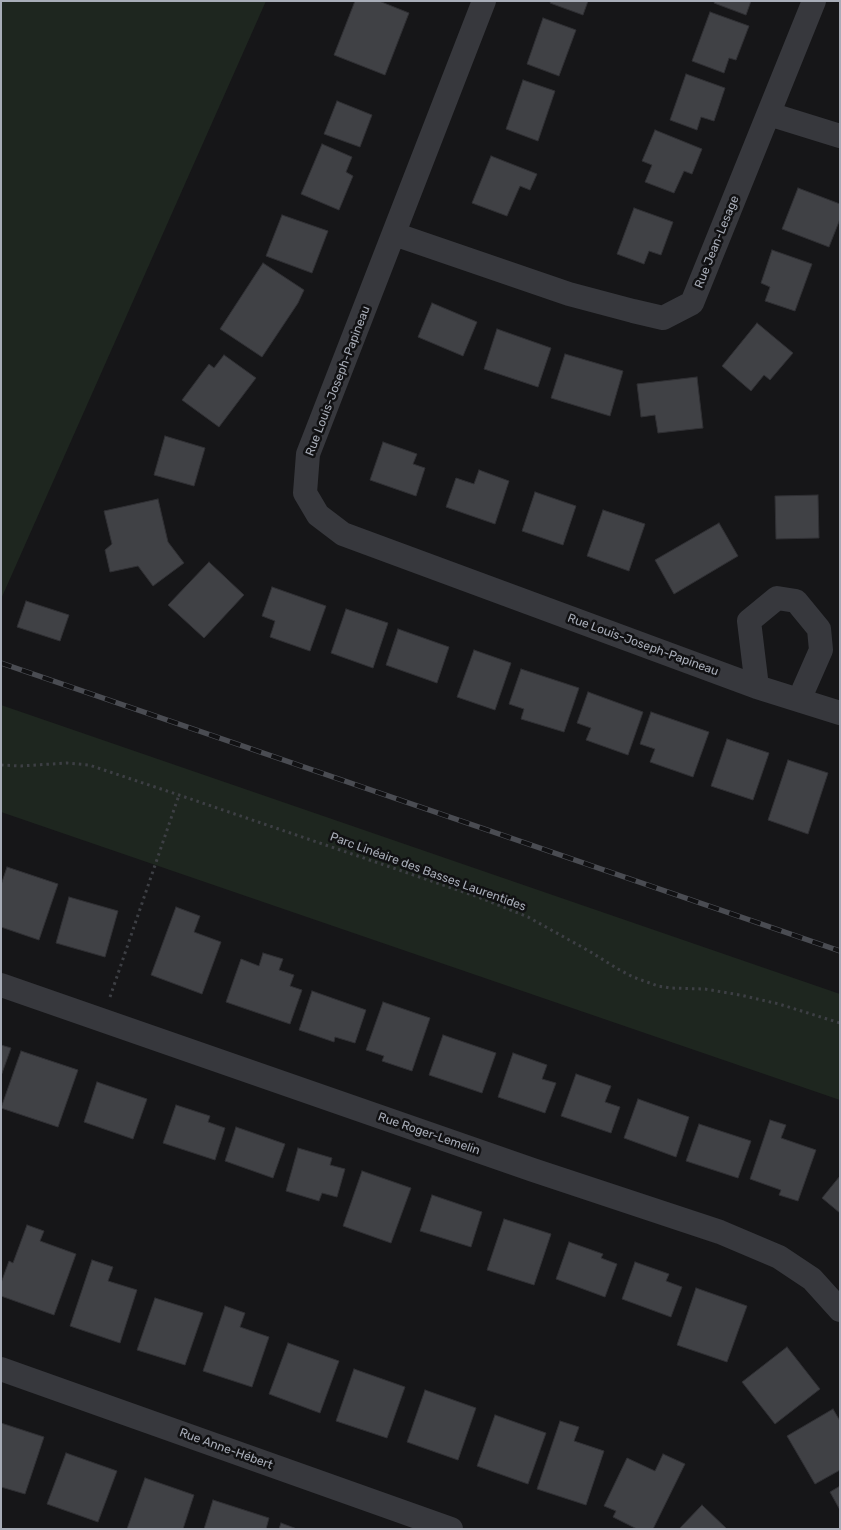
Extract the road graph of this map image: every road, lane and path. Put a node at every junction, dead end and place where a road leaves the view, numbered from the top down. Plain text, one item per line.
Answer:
1 (484, 1) edge
2 (814, 1) edge
3 (769, 114) junction
4 (840, 136) edge
5 (394, 234) junction
6 (757, 687) junction
7 (799, 700) junction
8 (840, 713) edge
9 (1, 765) edge
10 (179, 795) junction
11 (1, 985) edge
12 (107, 1004) dead end
13 (840, 1023) edge
14 (840, 1310) edge
15 (1, 1369) edge
16 (451, 1529) edge

1 - 5 street, Rue Louis-Joseph-Papineau
2 - 3 street, Rue Jean-Lesage
3 - 4 street
3 - 5 street, Rue Jean-Lesage
5 - 6 street, Rue Louis-Joseph-Papineau
6 - 7 street, Rue Louis-Joseph-Papineau
6 - 7 street
7 - 8 street, Rue Louis-Joseph-Papineau
9 - 10 path, Parc Linéaire des Basses Laurentides
10 - 12 path
10 - 13 path, Parc Linéaire des Basses Laurentides
11 - 14 street, Rue Roger-Lemelin
15 - 16 street, Rue Anne-Hébert

